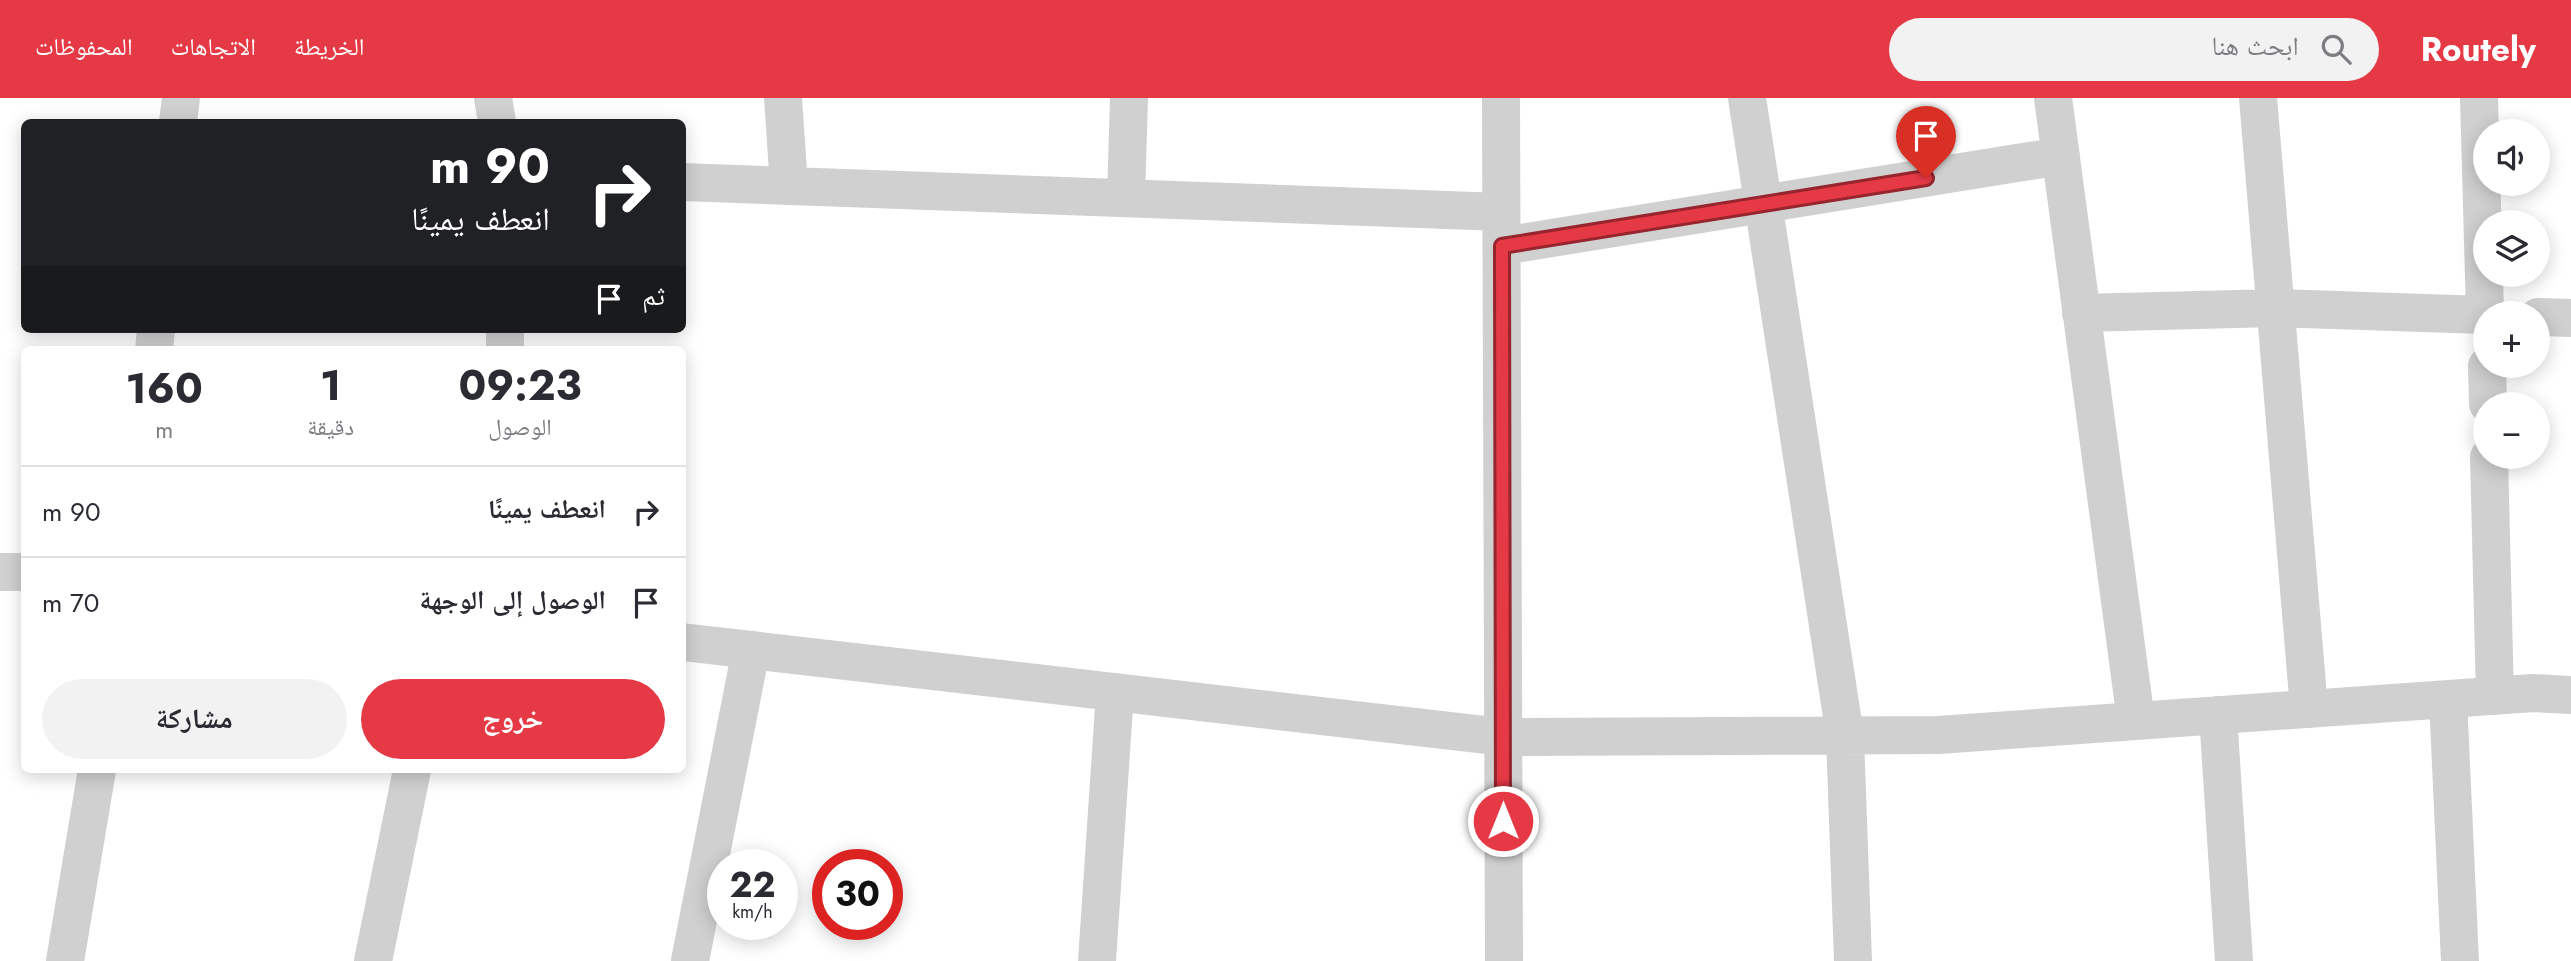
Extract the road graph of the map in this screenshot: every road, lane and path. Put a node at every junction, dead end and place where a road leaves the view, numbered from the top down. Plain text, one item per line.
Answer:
1 (181, 98) edge
2 (493, 98) edge
3 (783, 98) edge
4 (1129, 98) edge
5 (1501, 98) edge
6 (1747, 98) edge
7 (2053, 98) edge
8 (2258, 98) edge
9 (2479, 98) edge
10 (178, 119) edge
11 (496, 119) edge
12 (2060, 156) junction
13 (686, 182) edge
14 (789, 186) junction
15 (1126, 198) junction
16 (1764, 204) junction
17 (1502, 229) junction
18 (2485, 301) edge
19 (2275, 308) junction
20 (2081, 313) junction
21 (2473, 314) edge
22 (2550, 317) edge
23 (2571, 318) edge
24 (2489, 469) edge
25 (0, 572) edge
26 (21, 572) edge
27 (686, 642) edge
28 (751, 650) junction
29 (1115, 692) junction
30 (2571, 695) edge
31 (2495, 696) junction
32 (2448, 699) junction
33 (2309, 709) junction
34 (2218, 715) junction
35 (2136, 721) junction
36 (1845, 736) junction
37 (1503, 737) junction
38 (96, 773) edge
39 (411, 773) edge
40 (65, 961) edge
41 (373, 961) edge
42 (690, 961) edge
43 (1097, 961) edge
44 (1504, 961) edge
45 (1853, 961) edge
46 (2234, 961) edge
47 (2460, 961) edge

1 - 10 street
2 - 11 street
3 - 14 street
4 - 15 street
5 - 17 street
6 - 16 street
7 - 12 street
8 - 19 street
9 - 18 street
12 - 16 street
12 - 20 street
13 - 14 street
14 - 15 street
15 - 17 street
16 - 17 street
16 - 36 street
17 - 37 street
19 - 20 street
19 - 21 street
19 - 33 street
20 - 35 street
22 - 23 street
24 - 31 street
25 - 26 street
27 - 28 street
28 - 29 street
28 - 42 street
29 - 37 street
29 - 43 street
30 - 31 street
31 - 32 street
32 - 33 street
32 - 47 street
33 - 34 street
34 - 35 street
34 - 46 street
35 - 36 street
36 - 37 street
36 - 45 street
37 - 44 street
38 - 40 street
39 - 41 street

